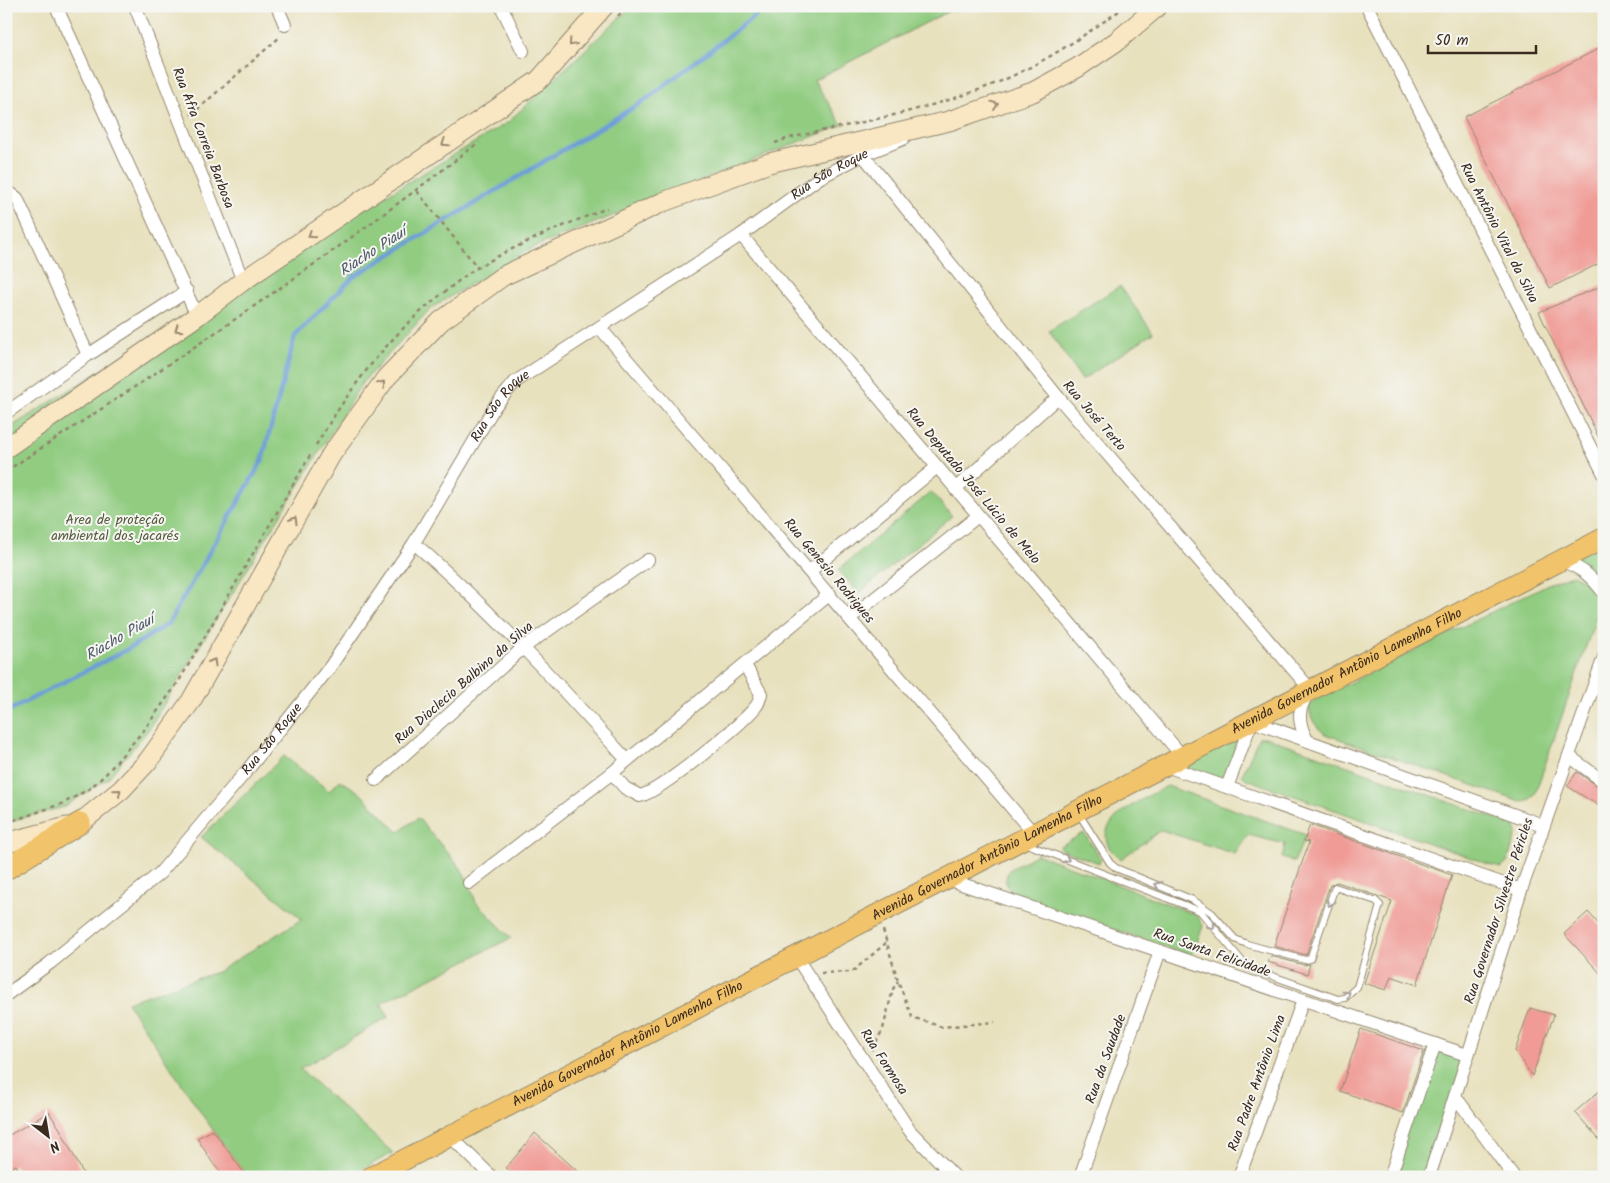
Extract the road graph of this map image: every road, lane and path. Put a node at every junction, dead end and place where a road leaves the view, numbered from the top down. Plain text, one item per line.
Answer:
1 (56, 6) edge
2 (134, 6) edge
3 (277, 6) edge
4 (501, 6) edge
5 (627, 6) edge
6 (1126, 6) edge
7 (1158, 6) edge
8 (1367, 6) edge
9 (609, 13) edge
10 (285, 25) joint
11 (523, 51) dead end
12 (949, 121) junction
13 (182, 122) junction
14 (485, 138) dead end
15 (771, 145) dead end
16 (863, 155) junction
17 (6, 190) edge
18 (417, 190) junction
19 (614, 206) dead end
20 (741, 235) junction
21 (477, 267) junction
22 (243, 281) junction
23 (187, 291) junction
24 (197, 316) junction
25 (600, 328) junction
26 (88, 356) junction
27 (1058, 397) junction
28 (6, 413) edge
29 (6, 448) edge
30 (937, 467) junction
31 (6, 471) edge
32 (1604, 474) edge
33 (955, 489) junction
34 (978, 516) junction
35 (1604, 538) edge
36 (414, 543) junction
37 (648, 560) dead end
38 (1562, 561) junction
39 (810, 570) junction
40 (1604, 593) edge
41 (830, 594) junction
42 (850, 618) junction
43 (524, 647) junction
44 (1604, 657) edge
45 (745, 666) junction
46 (1312, 690) junction
47 (1252, 721) junction
48 (1307, 740) junction
49 (1569, 756) junction
50 (627, 760) junction
51 (1174, 761) junction
52 (612, 773) junction
53 (376, 780) dead end
54 (1604, 782) edge
55 (1227, 787) junction
56 (1077, 812) junction
57 (6, 823) edge
58 (80, 823) junction
59 (1543, 824) junction
60 (1027, 838) junction
61 (6, 844) edge
62 (6, 860) edge
63 (6, 870) edge
64 (947, 879) junction
65 (469, 883) dead end
66 (1521, 890) junction
67 (880, 914) junction
68 (886, 943) junction
69 (1160, 952) junction
70 (801, 965) junction
71 (898, 981) junction
72 (6, 996) edge
73 (1303, 1000) junction
74 (995, 1022) dead end
75 (1435, 1044) junction
76 (1467, 1055) junction
77 (866, 1062) junction
78 (1455, 1096) junction
79 (450, 1136) junction
80 (952, 1174) edge
81 (371, 1177) edge
82 (492, 1177) edge
83 (934, 1177) edge
84 (1080, 1177) edge
85 (1239, 1177) edge
86 (1390, 1177) edge
87 (1429, 1177) edge
88 (1514, 1177) edge

1 - 23 street
2 - 13 street, Rua Afra Correia Barbosa
3 - 10 street
4 - 11 street
5 - 9 path
6 - 15 path
12 -> 7 main road, Rua São Roque
8 - 32 street, Rua Antônio Vital da Silva
9 -> 22 main road
10 - 13 path
12 - 16 street, Rua São Roque
58 -> 12 main road
13 - 22 street, Rua Afra Correia Barbosa
14 - 18 path
16 - 20 street, Rua São Roque
16 - 27 street, Rua José Terto
17 - 26 street
18 - 21 path
18 - 31 path
19 - 21 path
20 - 25 street, Rua São Roque
20 - 30 street, Rua Deputado José Lúcio de Melo
21 - 57 path
22 - 24 main road
23 - 24 street
23 - 26 street
24 -> 29 main road
25 - 36 street, Rua São Roque
25 - 39 street, Rua Genesio Rodrigues
26 - 28 street
27 - 33 street
27 - 46 street, Rua José Terto
30 - 33 street, Rua Deputado José Lúcio de Melo
30 - 39 street
33 - 34 street, Rua Deputado José Lúcio de Melo
34 - 42 street
34 - 51 street, Rua Deputado José Lúcio de Melo
35 - 38 main road, Avenida Governador Antônio Lamenha Filho
36 - 43 street
36 - 72 street, Rua São Roque
37 - 43 street, Rua Dioclecio Balbino da Silva
38 - 40 street
38 - 46 main road, Avenida Governador Antônio Lamenha Filho
39 - 41 street, Rua Genesio Rodrigues
41 - 42 street, Rua Genesio Rodrigues
41 - 45 street
42 - 60 street, Rua Genesio Rodrigues
43 - 50 street
43 - 53 street, Rua Dioclecio Balbino da Silva
44 - 49 street, Rua Governador Silvestre Péricles
45 - 50 street
45 - 52 street
46 - 47 main road, Avenida Governador Antônio Lamenha Filho
46 - 48 street
47 - 48 street
47 - 51 main road, Avenida Governador Antônio Lamenha Filho
47 - 55 street
48 - 59 street
49 - 54 street
49 - 59 street, Rua Governador Silvestre Péricles
50 - 52 street
51 - 55 street
51 - 56 main road, Avenida Governador Antônio Lamenha Filho
52 - 65 street
55 - 66 street
56 - 60 main road, Avenida Governador Antônio Lamenha Filho
60 -> 56 lane
58 - 61 main road
58 - 62 main road
58 - 63 highway
59 - 66 street, Rua Governador Silvestre Péricles
60 - 64 main road, Avenida Governador Antônio Lamenha Filho
64 - 67 main road, Avenida Governador Antônio Lamenha Filho
64 - 69 street, Rua Santa Felicidade
66 - 76 street, Rua Governador Silvestre Péricles
67 - 68 path
67 - 70 main road, Avenida Governador Antônio Lamenha Filho
68 - 70 path
68 - 71 path
69 - 73 street, Rua Santa Felicidade
69 - 84 street, Rua da Saudade
70 - 77 street, Rua Formosa
70 - 79 main road, Avenida Governador Antônio Lamenha Filho
71 - 74 path
71 - 77 path
73 - 75 street, Rua Santa Felicidade
73 - 85 street, Rua Padre Antônio Lima
75 - 76 street, Rua Santa Felicidade
75 - 86 street
76 - 78 street, Rua Governador Silvestre Péricles
77 - 80 street, Rua Formosa
78 - 87 street, Rua Governador Silvestre Péricles
78 - 88 street
79 - 81 main road, Avenida Governador Antônio Lamenha Filho
79 - 82 street
80 - 83 street

